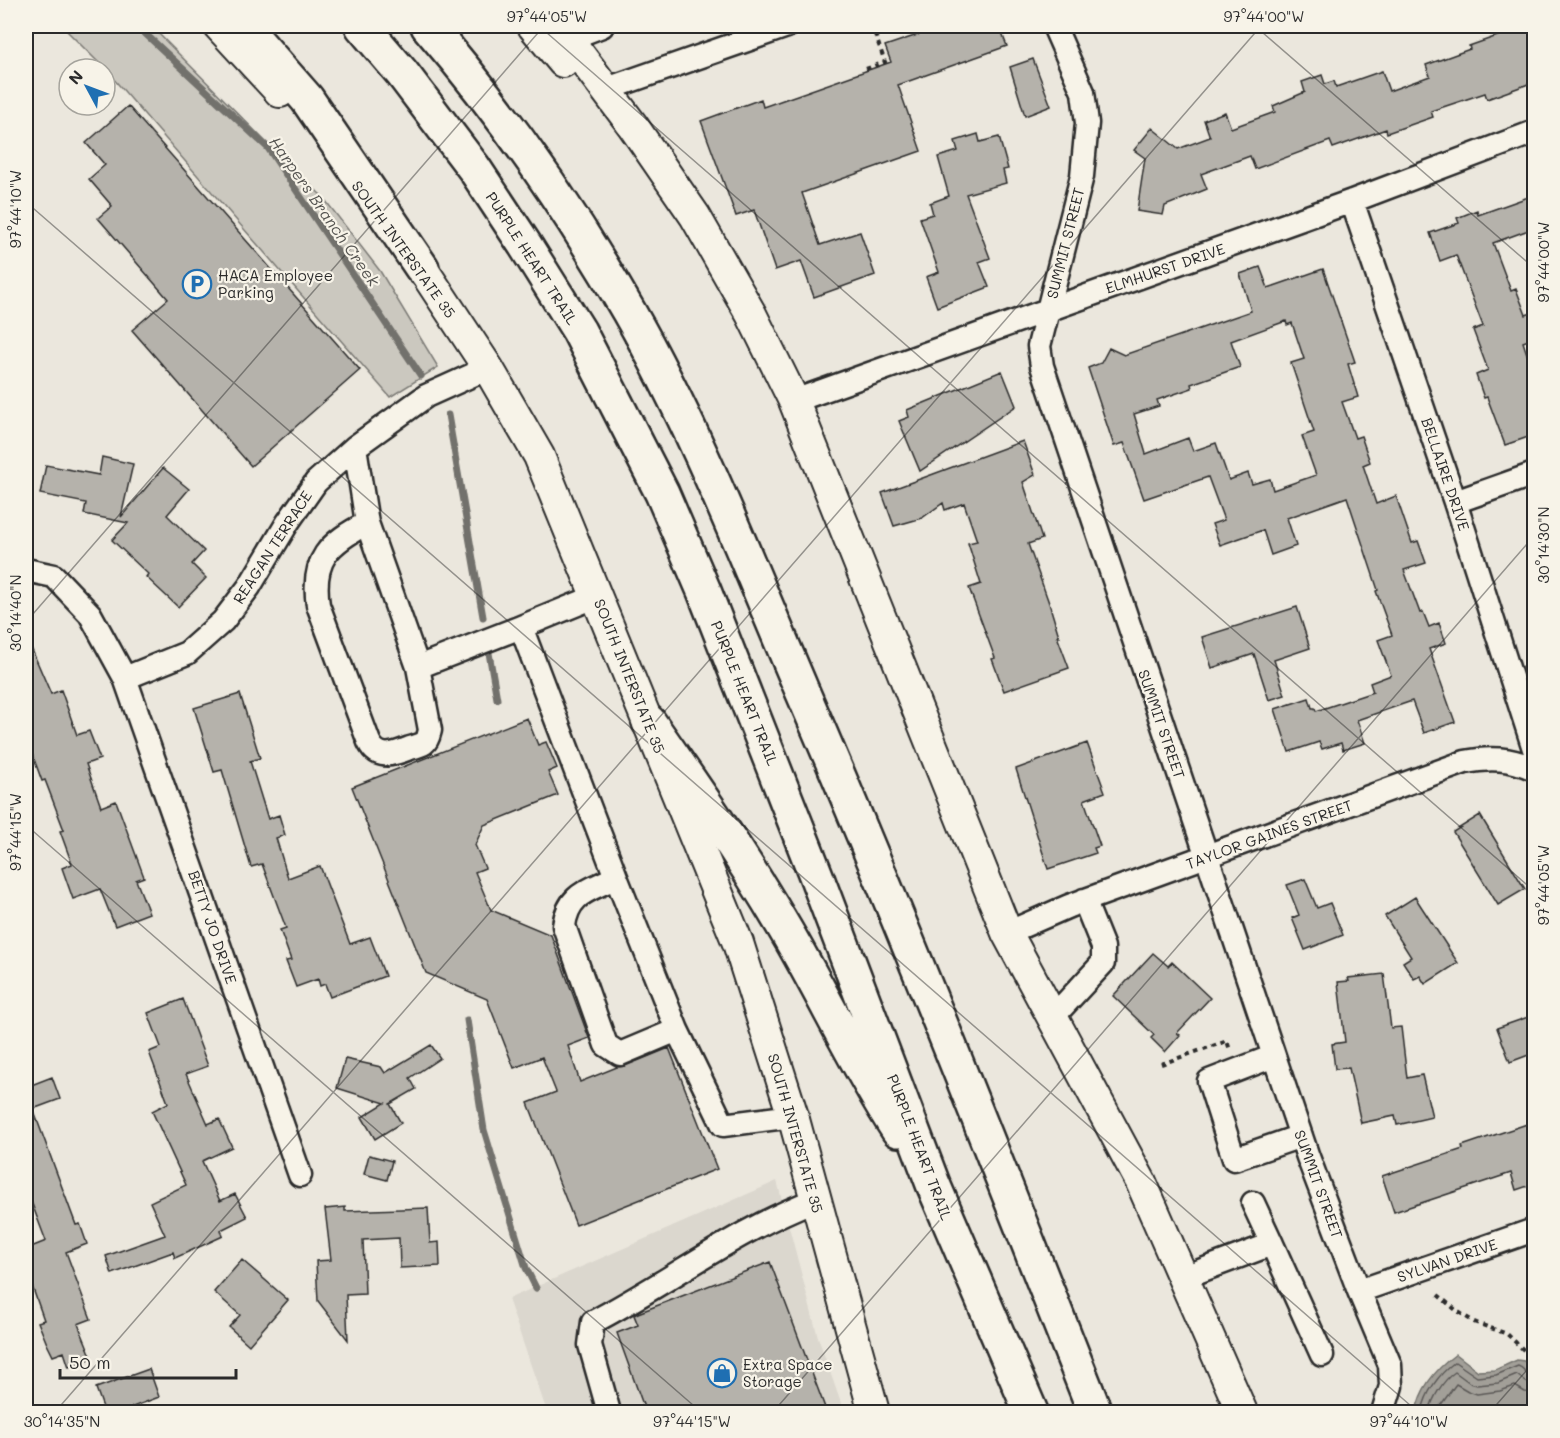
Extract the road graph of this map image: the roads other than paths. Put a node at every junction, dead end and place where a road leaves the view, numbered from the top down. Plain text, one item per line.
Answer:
1 (219, 26) edge
2 (243, 26) edge
3 (362, 26) edge
4 (428, 26) edge
5 (533, 26) edge
6 (602, 26) edge
7 (788, 26) edge
8 (1054, 26) edge
9 (563, 32) edge
10 (607, 89) junction
11 (633, 126) junction
12 (1534, 132) edge
13 (1352, 201) junction
14 (423, 268) junction
15 (1049, 308) junction
16 (488, 368) junction
17 (794, 401) junction
18 (355, 447) junction
19 (1534, 474) edge
20 (1455, 502) junction
21 (367, 522) junction
22 (26, 570) edge
23 (597, 596) junction
24 (521, 627) junction
25 (418, 667) junction
26 (125, 678) junction
27 (649, 722) junction
28 (1534, 749) edge
29 (1534, 769) edge
30 (1207, 856) junction
31 (616, 877) junction
32 (1084, 900) junction
33 (1007, 933) junction
34 (1052, 1018) junction
35 (677, 1030) junction
36 (1274, 1056) junction
37 (793, 1116) junction
38 (1301, 1136) junction
39 (300, 1176) dead end
40 (933, 1184) junction
41 (816, 1200) junction
42 (1253, 1203) dead end
43 (1534, 1230) edge
44 (1272, 1244) junction
45 (1184, 1277) junction
46 (1359, 1291) junction
47 (1322, 1355) dead end
48 (609, 1413) edge
49 (874, 1413) edge
50 (1031, 1413) edge
51 (1095, 1413) edge
52 (1242, 1413) edge
53 (1383, 1413) edge

1 - 14 main road, SOUTH INTERSTATE 35
2 - 14 highway
3 - 40 highway, PURPLE HEART TRAIL
4 - 51 highway
5 - 11 main road
6 - 9 street
7 - 10 street
8 - 15 street, SUMMIT STREET
9 - 10 main road
10 - 11 main road
11 - 17 main road
12 - 13 street, ELMHURST DRIVE
13 - 15 street, ELMHURST DRIVE
13 - 20 street, BELLAIRE DRIVE
14 - 16 main road, SOUTH INTERSTATE 35
15 - 17 street, ELMHURST DRIVE
15 - 30 street, SUMMIT STREET
16 - 18 street, REAGAN TERRACE
16 - 23 main road, SOUTH INTERSTATE 35
17 - 33 main road
18 - 21 street
18 - 26 street, REAGAN TERRACE
19 - 20 street
20 - 28 street, BELLAIRE DRIVE
21 - 25 street
21 - 25 street
22 - 26 street
23 - 24 street
23 - 27 main road, SOUTH INTERSTATE 35
24 - 25 street
24 - 31 street
26 - 39 street, BETTY JO DRIVE
27 - 37 main road, SOUTH INTERSTATE 35
27 - 40 highway
29 - 30 street, TAYLOR GAINES STREET
30 - 32 street, TAYLOR GAINES STREET
30 - 36 street, SUMMIT STREET
31 - 35 street
31 - 35 street
32 - 33 street, TAYLOR GAINES STREET
32 - 34 street
33 - 34 main road
34 - 45 main road
35 - 37 street
36 - 38 street, SUMMIT STREET
36 - 38 street
37 - 41 main road, SOUTH INTERSTATE 35
38 - 46 street, SUMMIT STREET
40 - 50 highway, PURPLE HEART TRAIL
41 - 48 street
41 - 49 main road, SOUTH INTERSTATE 35
42 - 44 street
43 - 46 street, SYLVAN DRIVE
44 - 45 street
44 - 47 street
45 - 52 main road
46 - 53 street, SUMMIT STREET

